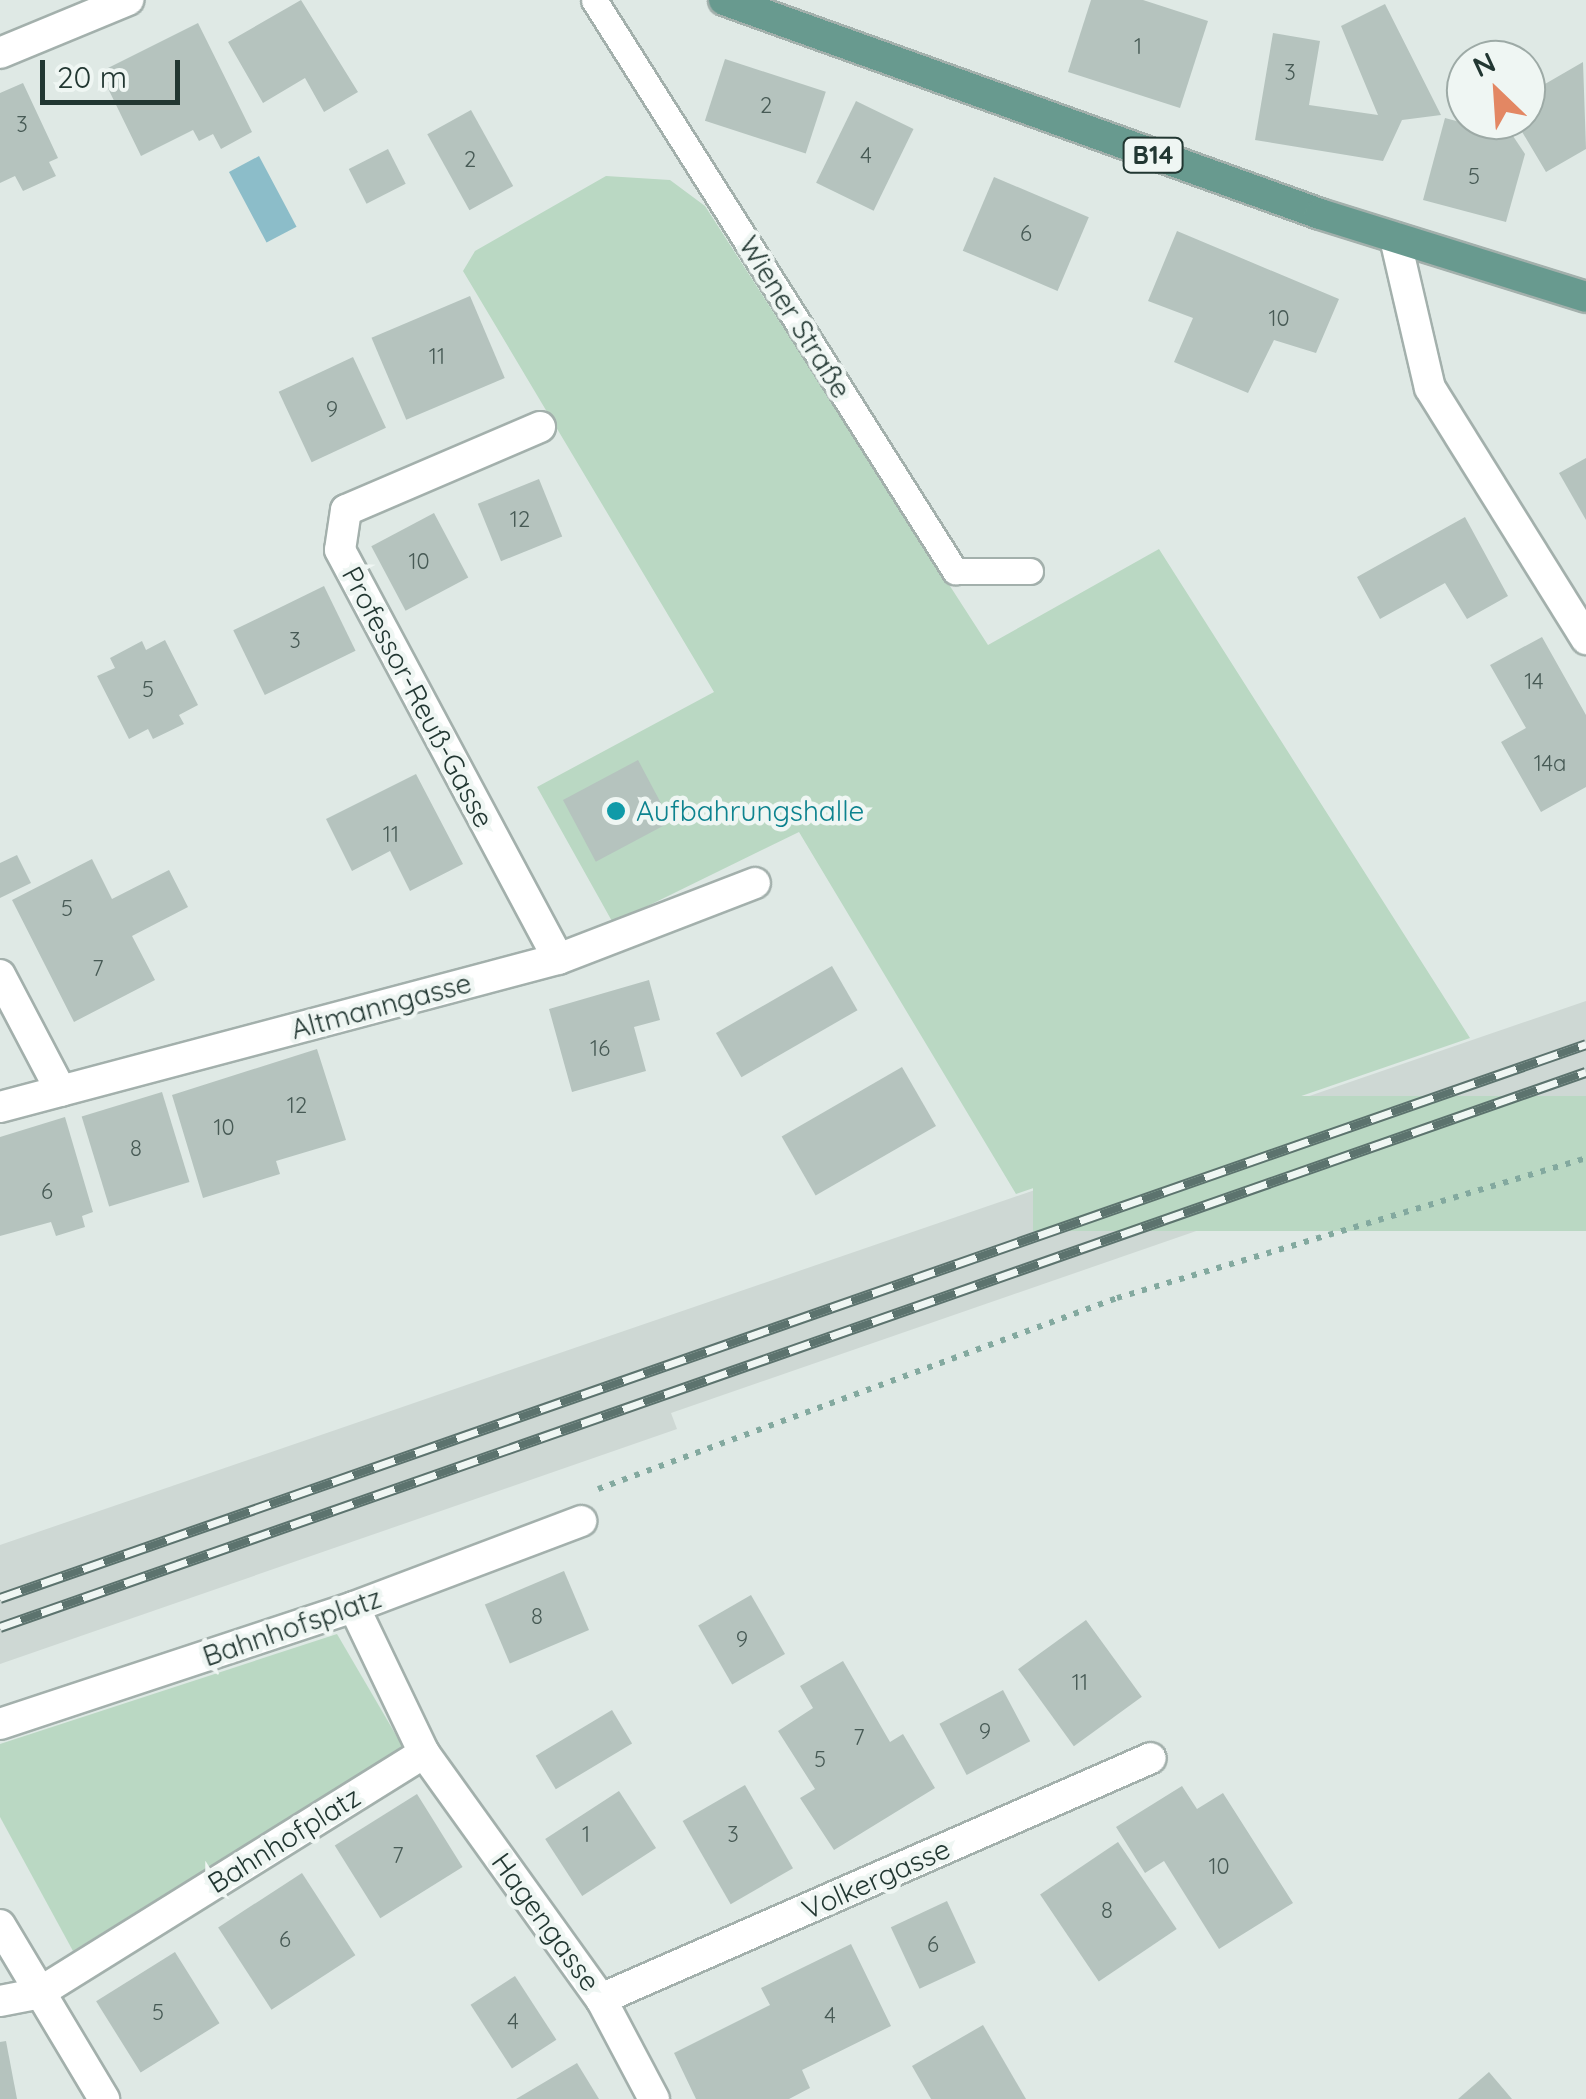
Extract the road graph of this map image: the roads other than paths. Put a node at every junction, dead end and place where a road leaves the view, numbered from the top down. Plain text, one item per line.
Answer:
1 (128, 0) edge
2 (594, 0) edge
3 (724, 0) edge
4 (0, 53) edge
5 (1395, 238) junction
6 (1586, 297) edge
7 (540, 428) dead end
8 (1030, 572) dead end
9 (1586, 640) edge
10 (755, 883) dead end
11 (558, 958) junction
12 (0, 976) edge
13 (61, 1091) junction
14 (0, 1107) edge
15 (580, 1521) road end
16 (354, 1606) junction
17 (0, 1724) edge
18 (424, 1752) junction
19 (1151, 1758) dead end
20 (0, 1925) edge
21 (37, 1994) junction
22 (601, 1999) junction
23 (0, 2001) edge
24 (104, 2099) edge
25 (654, 2099) edge

1 - 4 street
2 - 8 lane, Wiener Straße
3 - 5 main road, B14
5 - 6 main road, B14
5 - 9 street
7 - 11 street, Professor-Reuß-Gasse
10 - 11 street, Altmanngasse
11 - 13 street, Altmanngasse
12 - 13 street
13 - 14 street, Altmanngasse
15 - 16 street, Bahnhofsplatz
16 - 17 street, Bahnhofsplatz
16 - 18 street
18 - 21 street, Bahnhofplatz
18 - 22 street, Hagengasse
19 - 22 street, Volkergasse
20 - 21 street
21 - 23 street, Bahnhofplatz
21 - 24 street
22 - 25 street, Hagengasse

